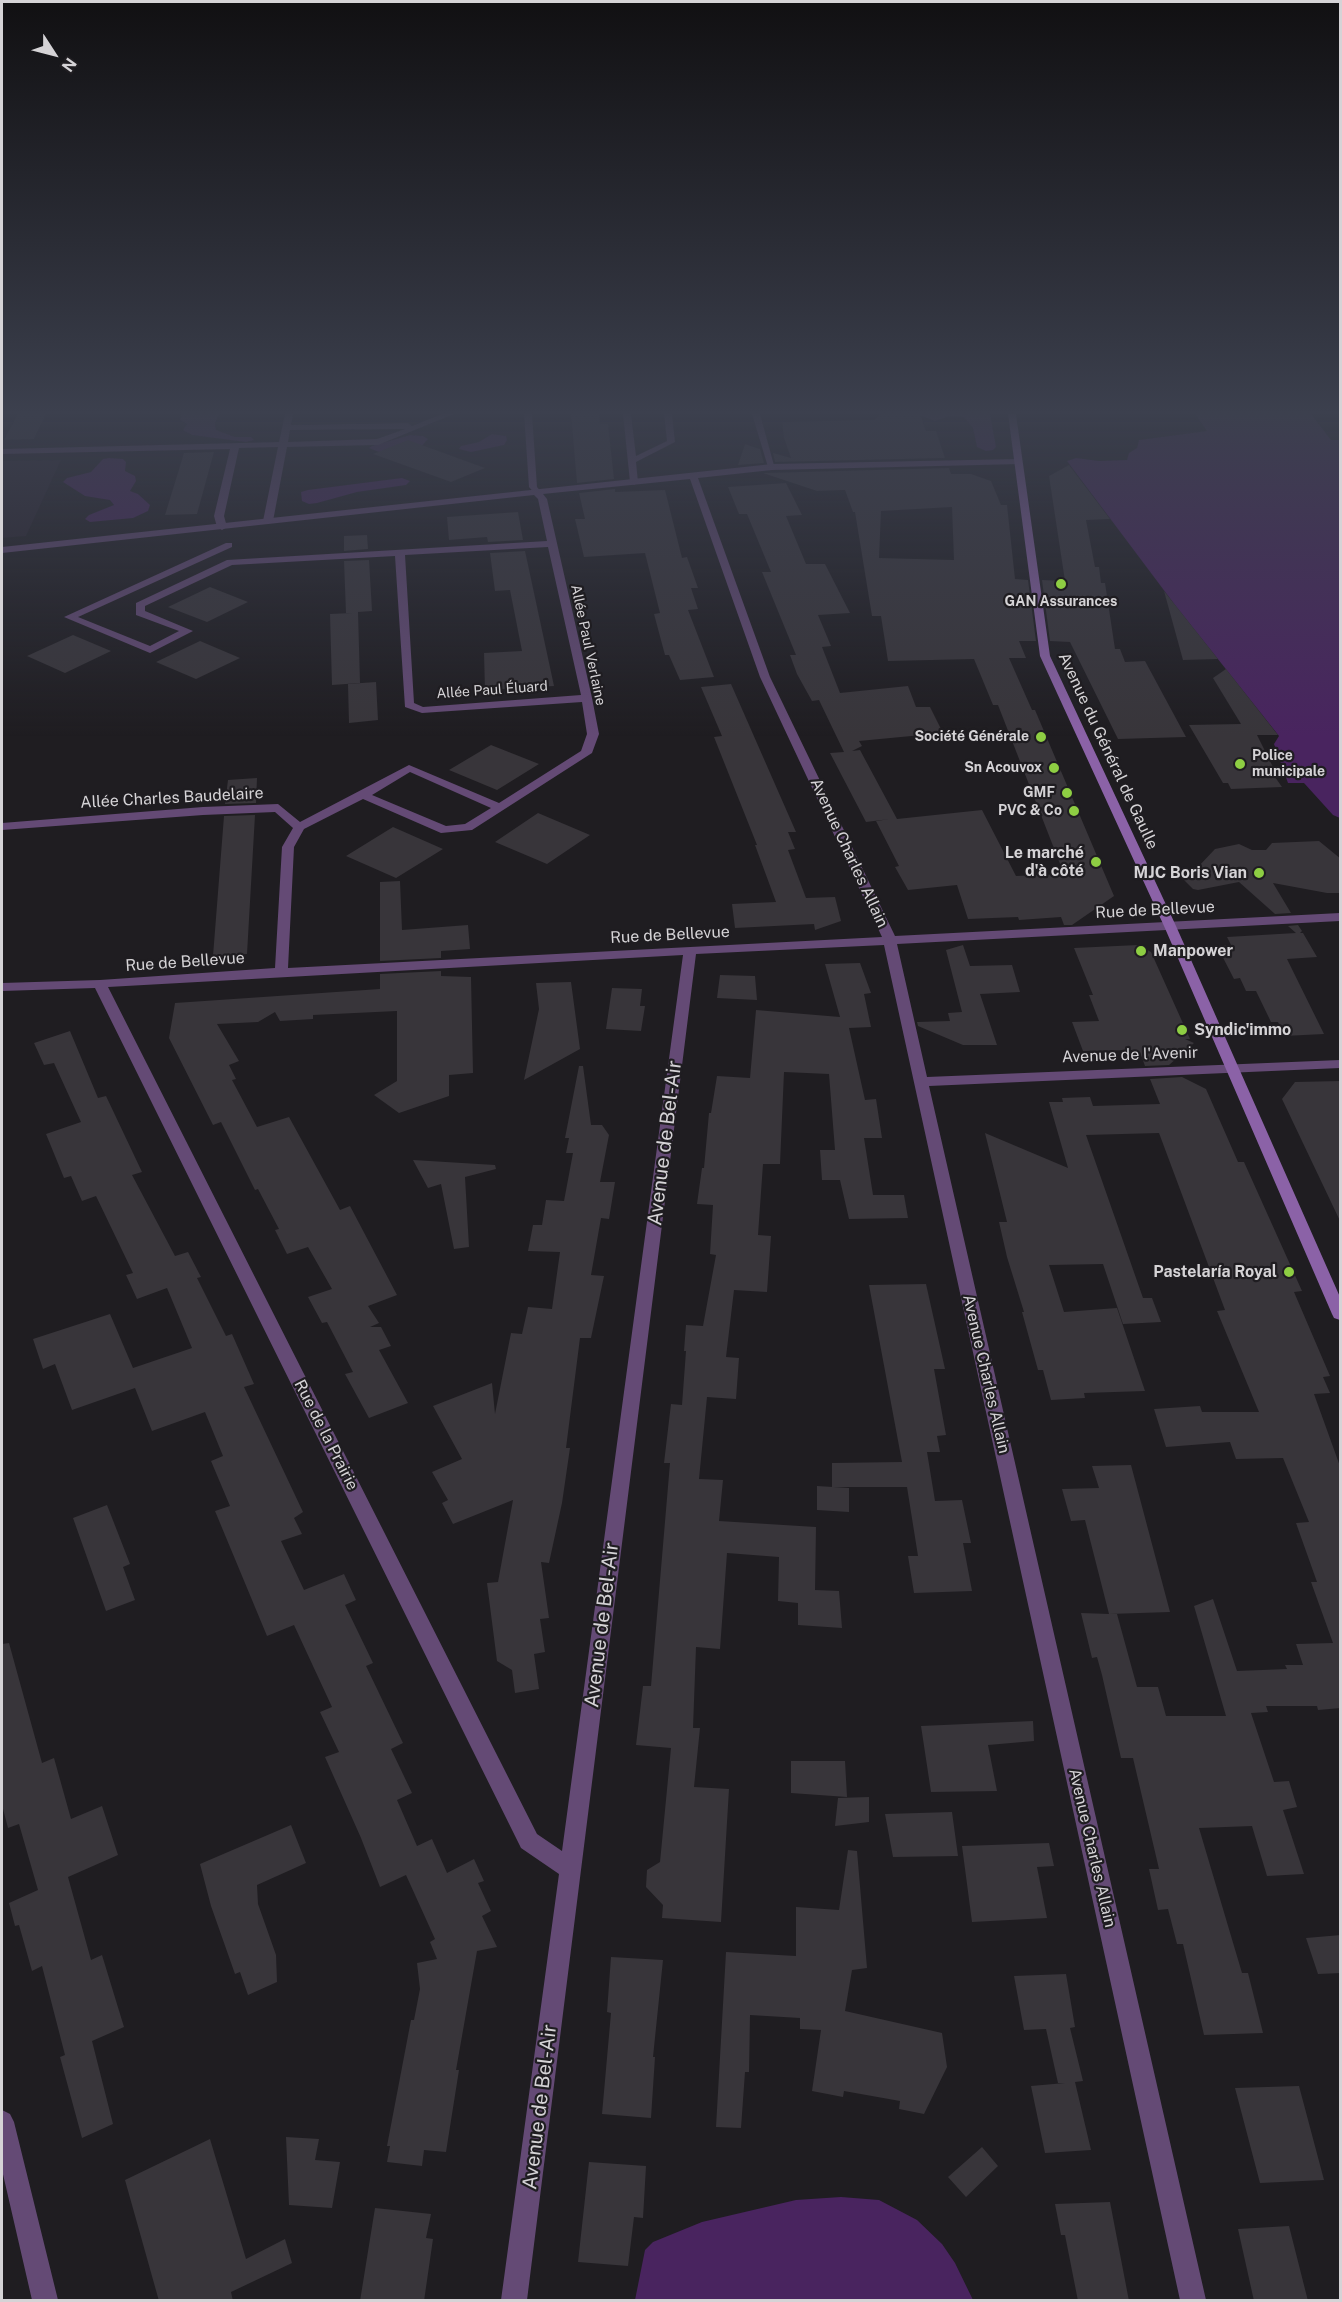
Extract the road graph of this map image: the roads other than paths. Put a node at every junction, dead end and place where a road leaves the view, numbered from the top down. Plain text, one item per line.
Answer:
1 (220, 521) edge
2 (265, 521) edge
3 (546, 521) edge
4 (710, 521) edge
5 (1026, 521) edge
6 (222, 527) junction
7 (551, 544) junction
8 (229, 545) junction
9 (2, 550) edge
10 (400, 553) junction
11 (230, 562) junction
12 (587, 698) junction
13 (363, 795) junction
14 (499, 807) junction
15 (2, 826) edge
16 (299, 827) junction
17 (1341, 917) edge
18 (1170, 926) junction
19 (889, 941) junction
20 (690, 950) junction
21 (281, 972) junction
22 (100, 984) junction
23 (2, 987) edge
24 (1341, 1064) edge
25 (1233, 1069) junction
26 (920, 1082) junction
27 (1339, 1308) edge
28 (571, 1870) junction
29 (2, 2122) edge
30 (45, 2301) edge
31 (514, 2301) edge
32 (1193, 2301) edge

1 - 6 street
2 - 6 street
3 - 7 street, Allée Paul Verlaine
4 - 19 street, Avenue Charles Allain
5 - 18 street, Avenue du Général de Gaulle
6 - 8 street
6 - 9 street
7 - 10 street
7 - 12 street, Allée Paul Verlaine
8 - 11 street
8 - 11 street
10 - 11 street
10 - 12 street, Allée Paul Éluard
12 - 14 street, Allée Paul Verlaine
13 - 14 street
13 - 14 street
13 - 16 street
15 - 16 street, Allée Charles Baudelaire
16 - 21 street
17 - 18 street, Rue de Bellevue
18 - 19 street, Rue de Bellevue
18 - 25 street, Avenue du Général de Gaulle
19 - 20 street, Rue de Bellevue
19 - 26 street, Avenue Charles Allain
20 - 21 street, Rue de Bellevue
20 - 28 street, Avenue de Bel-Air
21 - 22 street, Rue de Bellevue
22 - 23 street, Rue de Bellevue
22 - 28 street, Rue de la Prairie
24 - 25 street, Avenue de l'Avenir
25 - 26 street, Avenue de l'Avenir
25 - 27 street, Avenue du Général de Gaulle
26 - 32 street, Avenue Charles Allain
28 - 31 street, Avenue de Bel-Air
29 - 30 street

